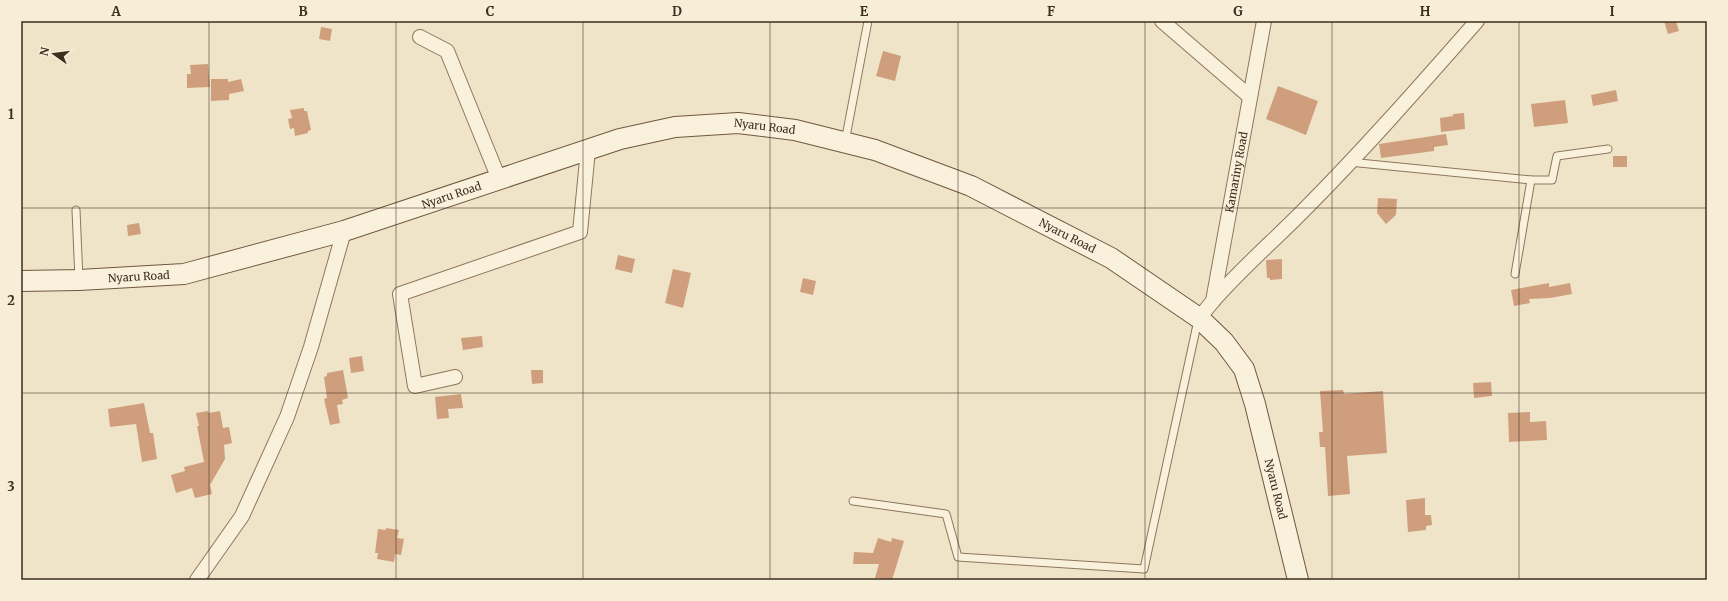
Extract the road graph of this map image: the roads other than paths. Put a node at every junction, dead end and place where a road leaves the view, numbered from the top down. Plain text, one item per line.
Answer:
1 (868, 21) edge
2 (1162, 21) edge
3 (1264, 21) edge
4 (1477, 21) edge
5 (420, 38) dead end
6 (1249, 96) junction
7 (845, 142) junction
8 (1608, 149) dead end
9 (588, 150) junction
10 (1349, 162) junction
11 (499, 179) junction
12 (1531, 180) junction
13 (76, 210) dead end
14 (344, 231) junction
15 (1515, 274) dead end
16 (78, 280) junction
17 (21, 281) edge
18 (1213, 301) junction
19 (1199, 318) junction
20 (455, 377) dead end
21 (853, 501) dead end
22 (197, 580) edge
23 (1298, 580) edge

1 - 7 lane
2 - 6 street
3 - 6 street, Kamariny Road
4 - 10 street
5 - 11 street
6 - 18 street, Kamariny Road
7 - 9 main road, Nyaru Road
7 - 19 main road, Nyaru Road
8 - 12 lane
9 - 11 main road, Nyaru Road
9 - 20 street
10 - 12 lane
10 - 18 street
11 - 14 main road, Nyaru Road
12 - 15 lane
13 - 16 lane
14 - 16 main road, Nyaru Road
14 - 22 street
16 - 17 main road, Nyaru Road
18 - 19 street, Kamariny Road
19 - 21 lane
19 - 23 main road, Nyaru Road

